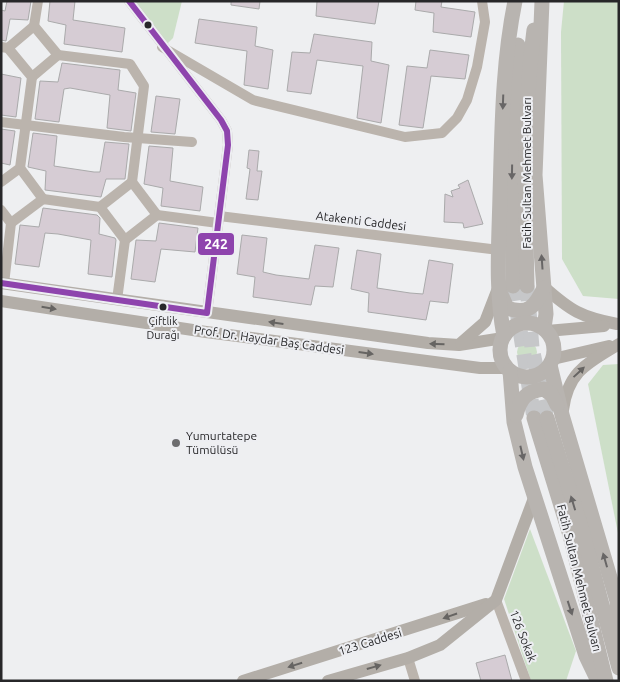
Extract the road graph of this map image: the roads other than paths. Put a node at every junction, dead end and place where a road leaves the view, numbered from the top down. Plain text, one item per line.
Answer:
1 (38, 1) edge
2 (129, 1) edge
3 (482, 1) edge
4 (514, 1) edge
5 (520, 1) edge
6 (537, 1) edge
7 (542, 1) edge
8 (34, 26) junction
9 (4, 47) edge
10 (162, 47) junction
11 (58, 55) junction
12 (32, 77) junction
13 (1, 122) edge
14 (25, 125) junction
15 (137, 138) junction
16 (192, 142) dead end
17 (20, 168) junction
18 (1, 182) edge
19 (132, 182) junction
20 (43, 199) junction
21 (100, 207) junction
22 (1, 210) edge
23 (157, 215) junction
24 (219, 220) junction
25 (11, 223) junction
26 (125, 240) junction
27 (499, 250) junction
28 (2, 284) edge
29 (512, 286) junction
30 (544, 287) junction
31 (117, 300) junction
32 (1, 301) edge
33 (207, 313) junction
34 (618, 324) edge
35 (545, 330) junction
36 (504, 337) junction
37 (459, 344) junction
38 (619, 344) edge
39 (552, 362) junction
40 (508, 370) junction
41 (562, 415) junction
42 (514, 422) junction
43 (534, 498) junction
44 (496, 600) junction
45 (619, 642) edge
46 (408, 658) junction
47 (619, 668) edge
48 (243, 681) edge
49 (328, 681) edge
50 (415, 681) edge
51 (526, 681) edge
52 (598, 681) edge
53 (606, 681) edge

1 - 8 street
2 - 10 street
3 - 10 street
4 -> 27 highway
5 -> 29 highway, Fatih Sultan Mehmet Bulvarı
6 - 29 highway, Fatih Sultan Mehmet Bulvarı
30 -> 7 highway
8 - 9 street
8 - 11 street
9 - 12 street
10 - 24 street
11 - 12 street
11 - 15 street
12 - 14 street
13 - 14 street
14 - 15 street
14 - 17 street
15 - 16 street
15 - 19 street
17 - 18 street
17 - 20 street
19 - 21 street
19 - 23 street
20 - 21 street
20 - 25 street
21 - 26 street
22 - 25 street
23 - 24 street, Atakenti Caddesi
23 - 26 street
24 - 27 street, Atakenti Caddesi
24 - 33 street
25 - 28 street
26 - 31 street
27 - 29 highway
28 - 31 main road, Prof. Dr. Haydar Baş Caddesi
29 - 30 highway
29 - 36 highway
29 - 37 main road
30 - 34 main road
30 - 35 highway
31 - 33 main road, Prof. Dr. Haydar Baş Caddesi
32 -> 40 main road, Prof. Dr. Haydar Baş Caddesi
37 -> 33 main road, Prof. Dr. Haydar Baş Caddesi
34 - 35 main road
35 - 36 highway
35 - 39 highway
36 - 37 main road, Prof. Dr. Haydar Baş Caddesi
36 - 40 highway
38 - 39 main road
41 -> 38 main road
39 - 40 highway
39 - 41 highway
40 - 42 highway
41 - 42 highway
45 -> 41 highway
42 -> 43 highway
43 - 44 main road
43 -> 52 highway
44 - 46 main road, 123 Caddesi
44 -> 48 main road, 123 Caddesi
44 - 51 street, 126 Sokak
49 -> 46 main road, 123 Caddesi
46 - 50 street
47 -> 53 highway, Fatih Sultan Mehmet Bulvarı

